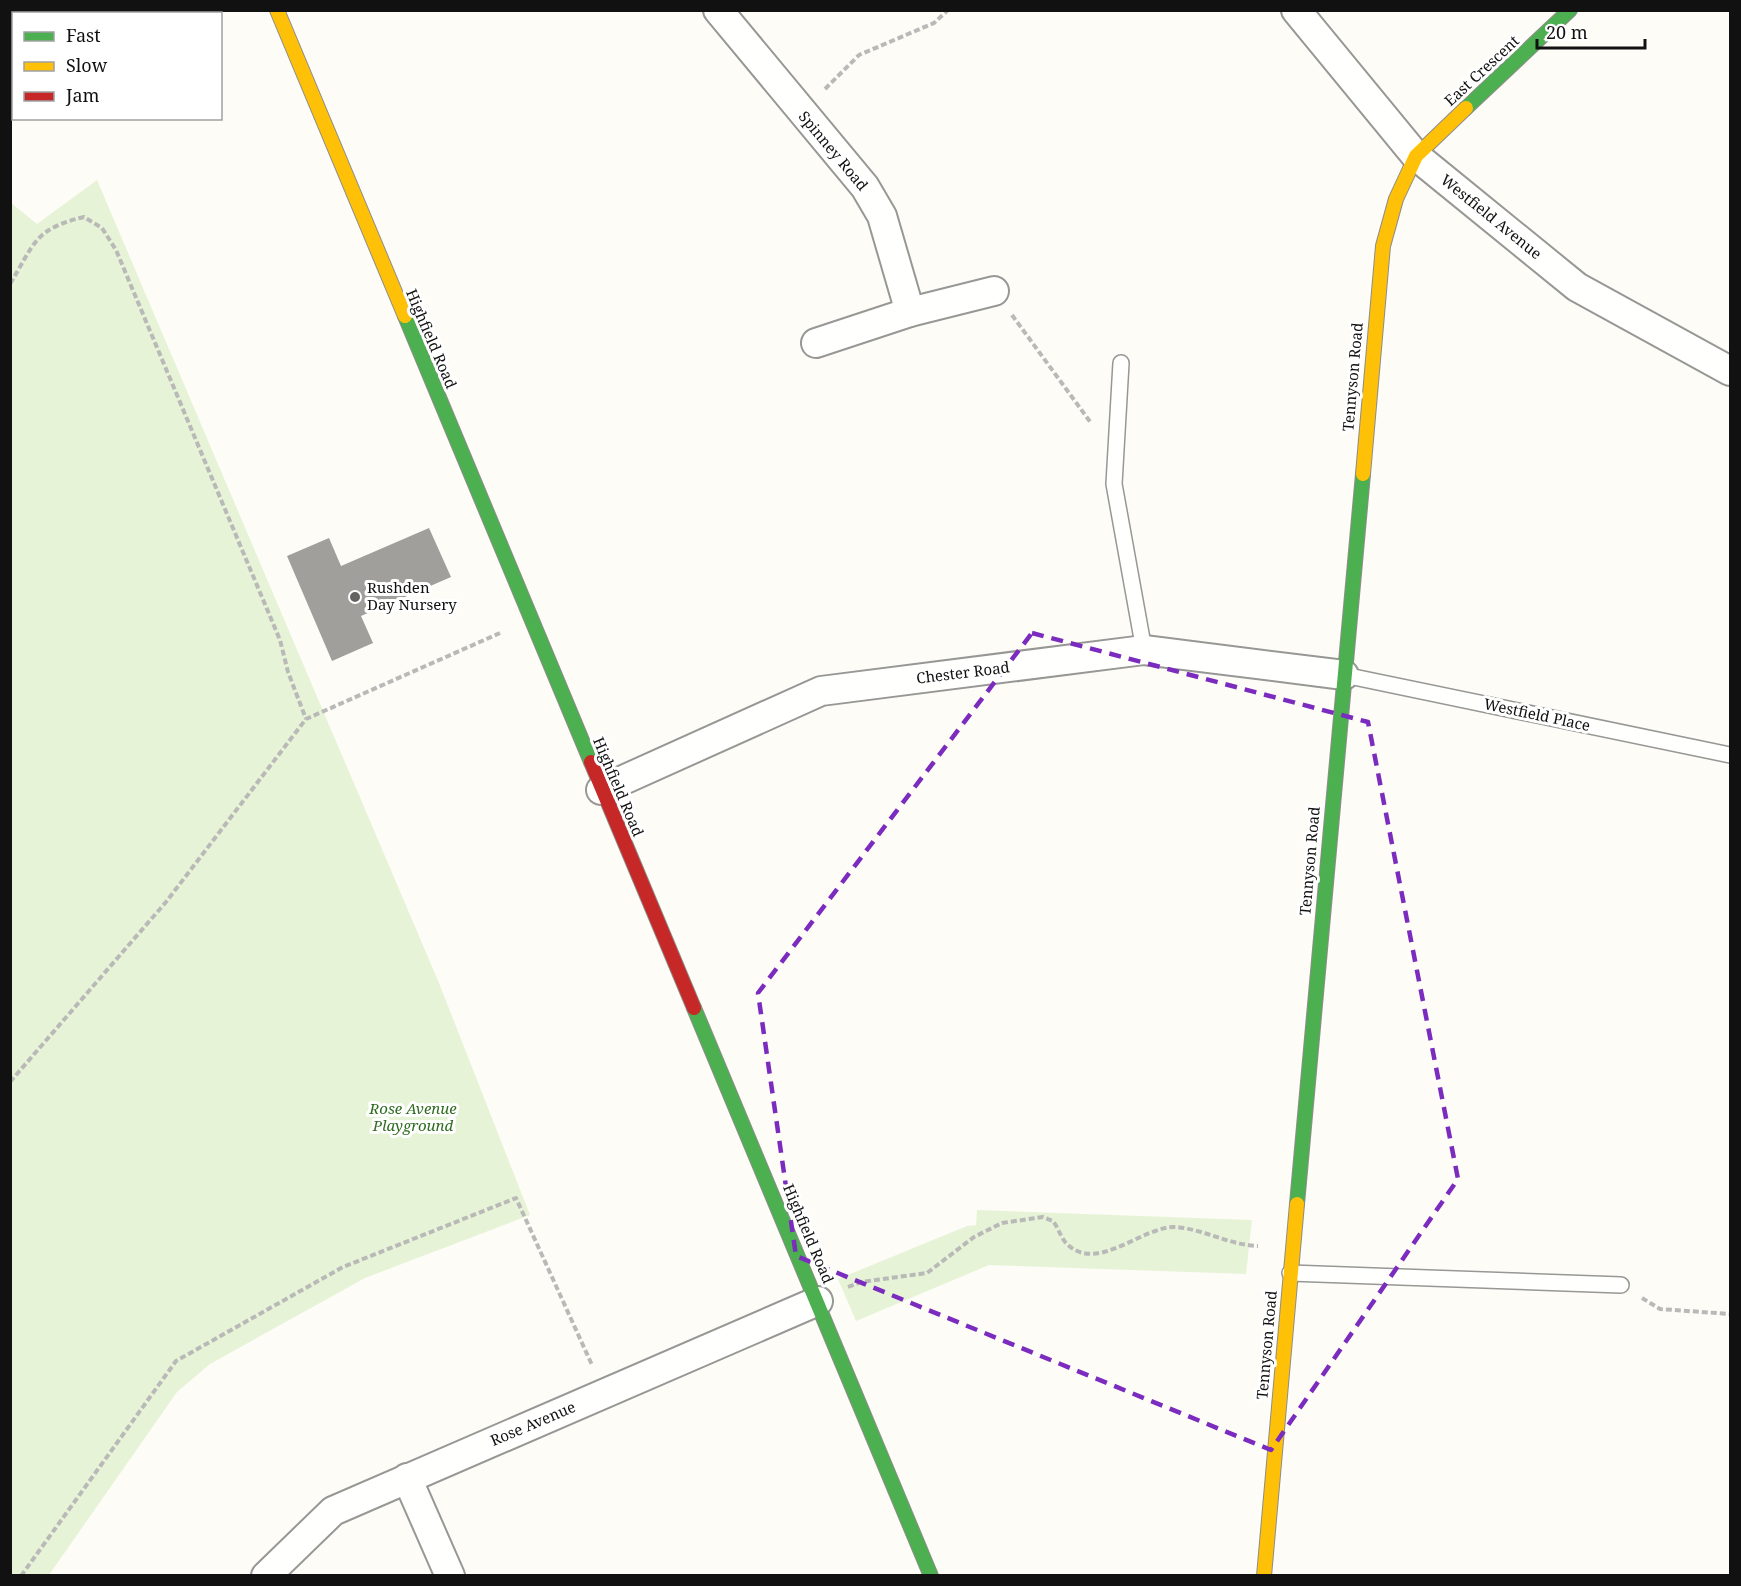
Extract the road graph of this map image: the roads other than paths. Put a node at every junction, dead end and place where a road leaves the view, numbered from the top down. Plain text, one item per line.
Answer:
1 (277, 10) edge
2 (718, 10) edge
3 (1296, 10) edge
4 (1570, 10) edge
5 (1416, 156) junction
6 (994, 291) road end
7 (910, 312) junction
8 (816, 343) dead end
9 (1121, 363) dead end
10 (1731, 371) edge
11 (1144, 650) junction
12 (1344, 675) junction
13 (1731, 755) edge
14 (601, 790) junction
15 (1290, 1273) junction
16 (1621, 1285) road end
17 (818, 1301) junction
18 (407, 1478) junction
19 (266, 1575) edge
20 (450, 1575) edge
21 (931, 1575) edge
22 (1264, 1575) edge

1 - 14 street, Highfield Road
2 - 7 street, Spinney Road
3 - 5 street, Westfield Avenue
4 - 5 street, East Crescent
5 - 10 street, Westfield Avenue
5 - 12 street, Tennyson Road
6 - 7 street
7 - 8 street
9 - 11 lane
11 - 12 street, Chester Road
11 - 14 street, Chester Road
12 - 13 lane, Westfield Place
12 - 15 street, Tennyson Road
14 - 17 street, Highfield Road
15 - 16 lane
15 - 22 street, Tennyson Road
17 - 18 street, Rose Avenue
17 - 21 street, Highfield Road
18 - 19 street, Rose Avenue
18 - 20 street

